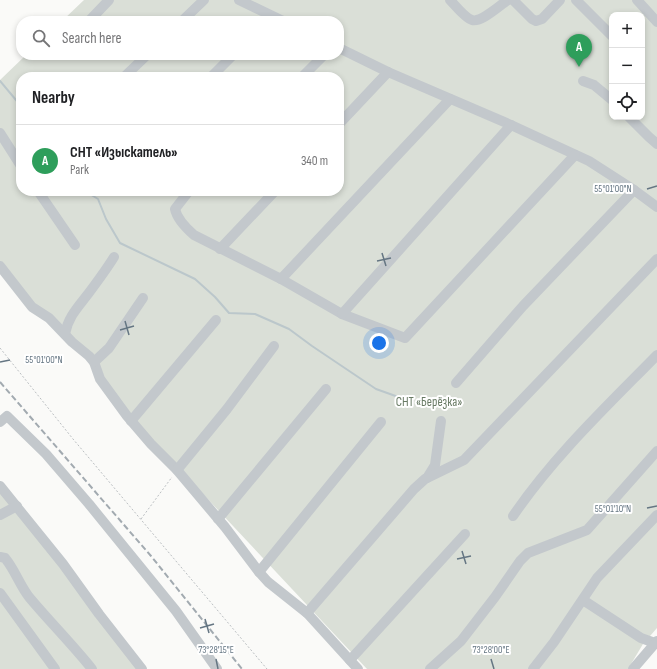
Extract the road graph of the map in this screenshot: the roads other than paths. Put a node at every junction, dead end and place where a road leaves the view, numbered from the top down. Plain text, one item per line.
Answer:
1 (109, 0) edge
2 (204, 0) edge
3 (239, 0) edge
4 (450, 0) edge
5 (508, 0) edge
6 (513, 0) edge
7 (560, 0) edge
8 (576, 0) edge
9 (637, 0) edge
10 (94, 16) edge
11 (187, 16) edge
12 (266, 16) edge
13 (657, 22) edge
14 (609, 33) edge
15 (344, 50) edge
16 (142, 60) edge
17 (228, 60) edge
18 (319, 60) edge
19 (129, 72) edge
20 (216, 72) edge
21 (307, 72) edge
22 (388, 72) junction
23 (583, 81) dead end
24 (609, 98) edge
25 (450, 99) junction
26 (344, 119) edge
27 (632, 120) edge
28 (511, 125) junction
29 (0, 133) edge
30 (657, 144) edge
31 (575, 155) junction
32 (16, 158) edge
33 (634, 190) junction
34 (41, 196) edge
35 (184, 196) edge
36 (271, 196) edge
37 (657, 207) edge
38 (75, 245) dead end
39 (220, 249) junction
40 (114, 257) dead end
41 (657, 259) edge
42 (0, 266) edge
43 (281, 279) junction
44 (143, 298) dead end
45 (342, 314) junction
46 (216, 320) dead end
47 (65, 334) junction
48 (274, 346) dead end
49 (657, 355) edge
50 (94, 362) junction
51 (456, 383) dead end
52 (326, 389) dead end
53 (131, 420) junction
54 (0, 422) edge
55 (380, 422) dead end
56 (441, 422) dead end
57 (657, 451) edge
58 (177, 470) junction
59 (427, 478) junction
60 (0, 486) edge
61 (17, 506) junction
62 (0, 515) edge
63 (657, 515) edge
64 (514, 516) dead end
65 (218, 519) junction
66 (465, 534) dead end
67 (0, 557) edge
68 (259, 572) junction
69 (0, 593) edge
70 (583, 600) junction
71 (307, 612) junction
72 (656, 642) edge
73 (350, 660) junction
74 (55, 669) edge
75 (92, 669) edge
76 (142, 669) edge
77 (218, 669) edge
78 (358, 669) edge
79 (430, 669) edge
80 (533, 669) edge
81 (632, 669) edge

1 - 10 street
2 - 11 street
3 - 12 street
4 - 5 street
6 - 7 street
8 - 14 street
9 - 13 street
15 - 22 street
16 - 19 street
17 - 20 street
18 - 21 street
22 - 25 street
22 - 26 street
23 - 24 street
25 - 28 street
25 - 43 street
27 - 30 street
28 - 31 street
28 - 45 street
29 - 32 street
31 - 33 street
31 - 45 street
33 - 37 street
33 - 51 street
34 - 38 street
35 - 39 street
36 - 39 street
39 - 43 street
40 - 47 street
41 - 59 street
42 - 47 street
43 - 45 street
44 - 50 street
46 - 53 street
47 - 50 street
48 - 58 street
49 - 64 street
50 - 53 street
52 - 65 street
53 - 58 street
54 - 77 street
55 - 68 street
56 - 59 street
57 - 79 street
58 - 65 street
59 - 71 street
60 - 61 street
61 - 62 street
61 - 76 street
63 - 70 street
65 - 68 street
66 - 73 street
67 - 75 street
68 - 71 street
69 - 74 street
70 - 72 street
70 - 80 street
71 - 73 street
72 - 81 street
73 - 78 street

